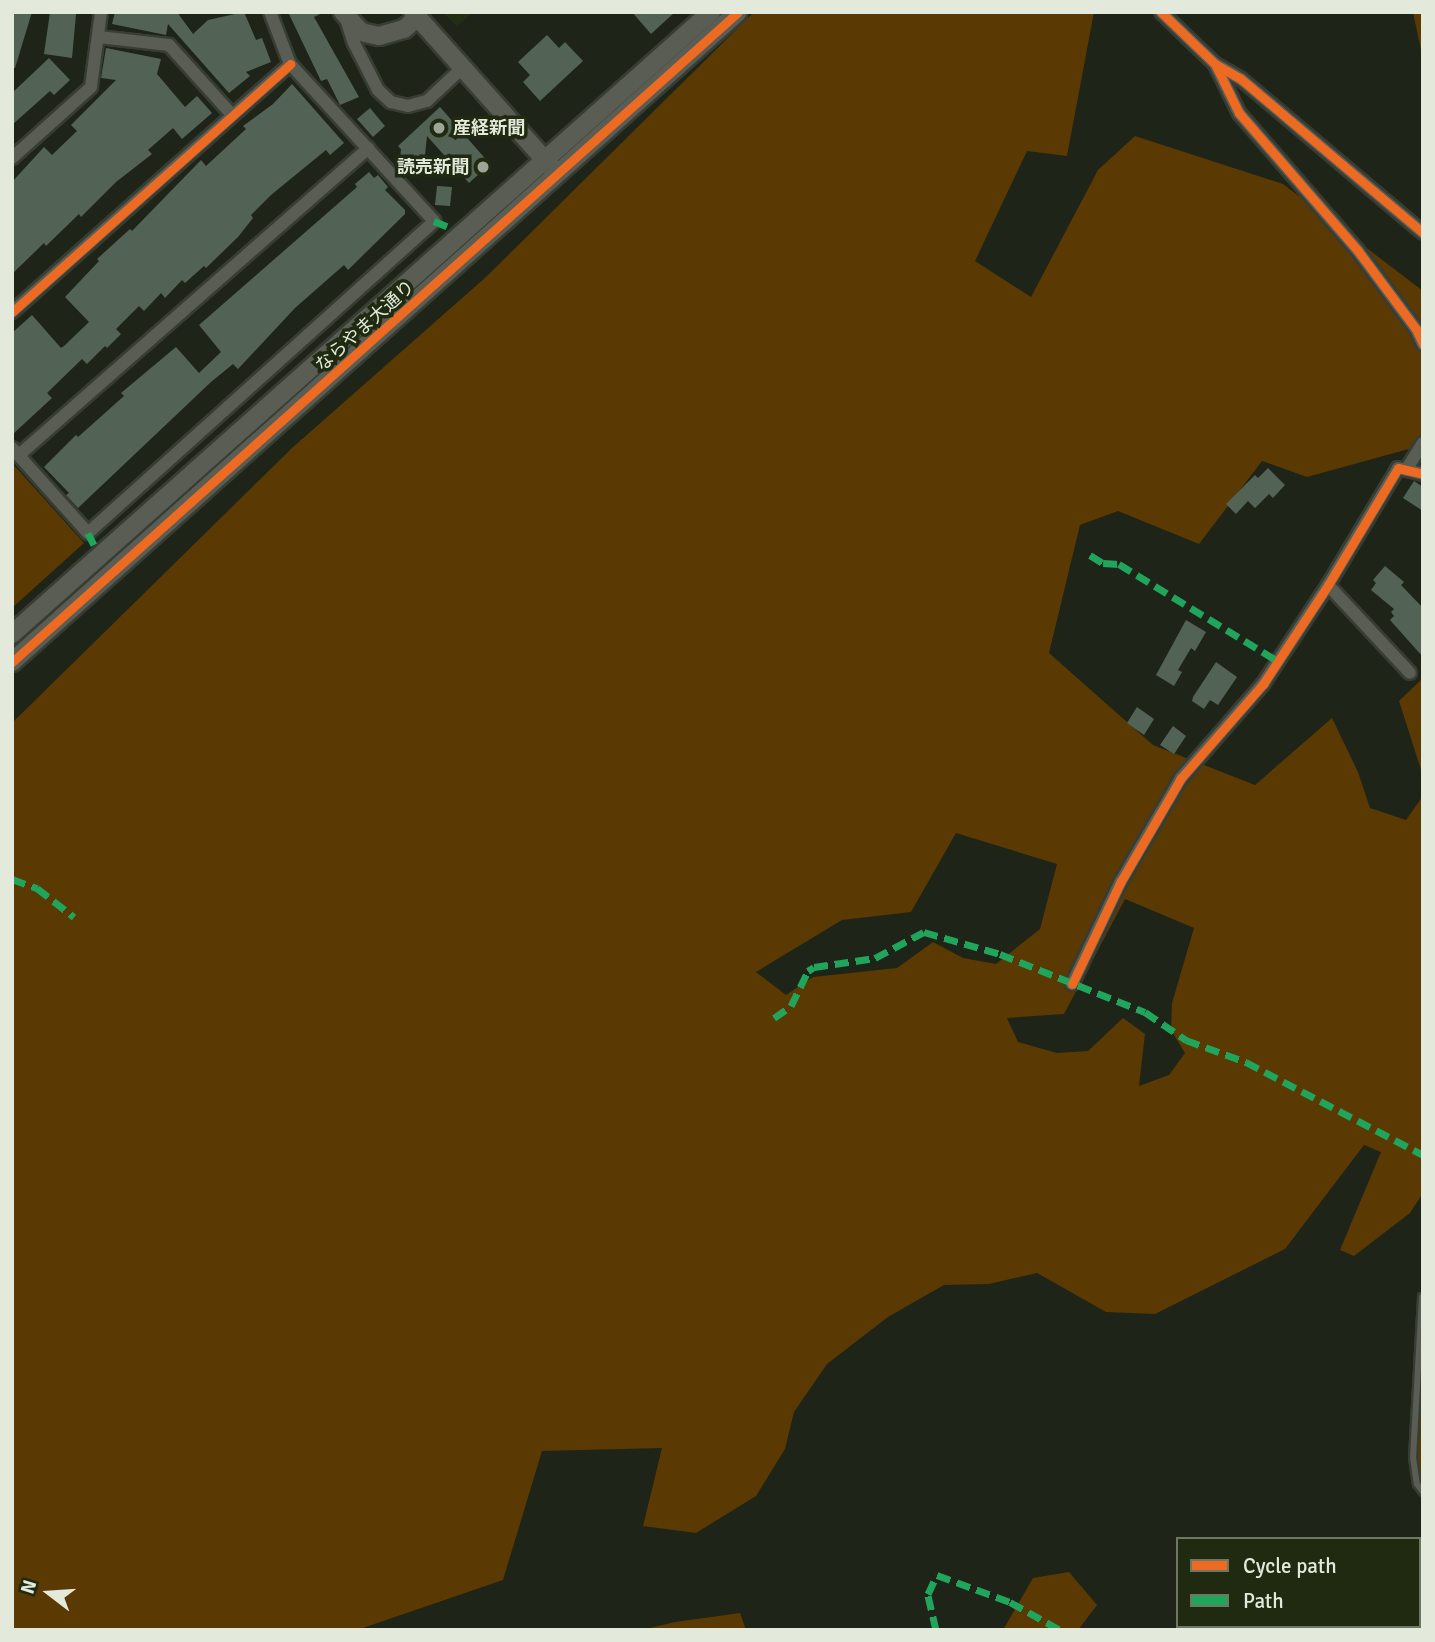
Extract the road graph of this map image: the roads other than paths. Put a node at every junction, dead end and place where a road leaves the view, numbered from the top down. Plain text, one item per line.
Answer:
1 (102, 12) edge
2 (270, 12) edge
3 (738, 12) edge
4 (1161, 12) edge
5 (707, 13) edge
6 (344, 14) edge
7 (415, 15) edge
8 (99, 37) junction
9 (290, 64) junction
10 (1215, 64) junction
11 (462, 68) junction
12 (232, 115) junction
13 (368, 148) junction
14 (12, 158) edge
15 (545, 160) junction
16 (558, 174) junction
17 (1423, 233) edge
18 (12, 312) edge
19 (1423, 344) edge
20 (1423, 443) edge
21 (15, 451) edge
22 (1406, 470) junction
23 (1423, 474) edge
24 (1328, 585) junction
25 (12, 634) edge
26 (12, 662) edge
27 (1410, 673) dead end
28 (1072, 984) dead end
29 (1422, 1297) edge
30 (1423, 1492) edge

1 - 8 street
2 - 9 street
3 - 16 street, ならやま大通り
4 - 10 street
5 - 15 street, ならやま大通り
6 - 7 street
6 - 11 street
7 - 11 street
8 - 12 street
8 - 14 street
9 - 12 street
9 - 13 street
10 - 17 street
10 - 19 street
11 - 15 street
12 - 18 street
13 - 21 street
13 - 21 street
15 - 16 street
15 - 25 street, ならやま大通り
16 - 26 street, ならやま大通り
20 - 22 street
22 - 23 street
22 - 24 street
24 - 27 street
24 - 28 street
29 - 30 lane

